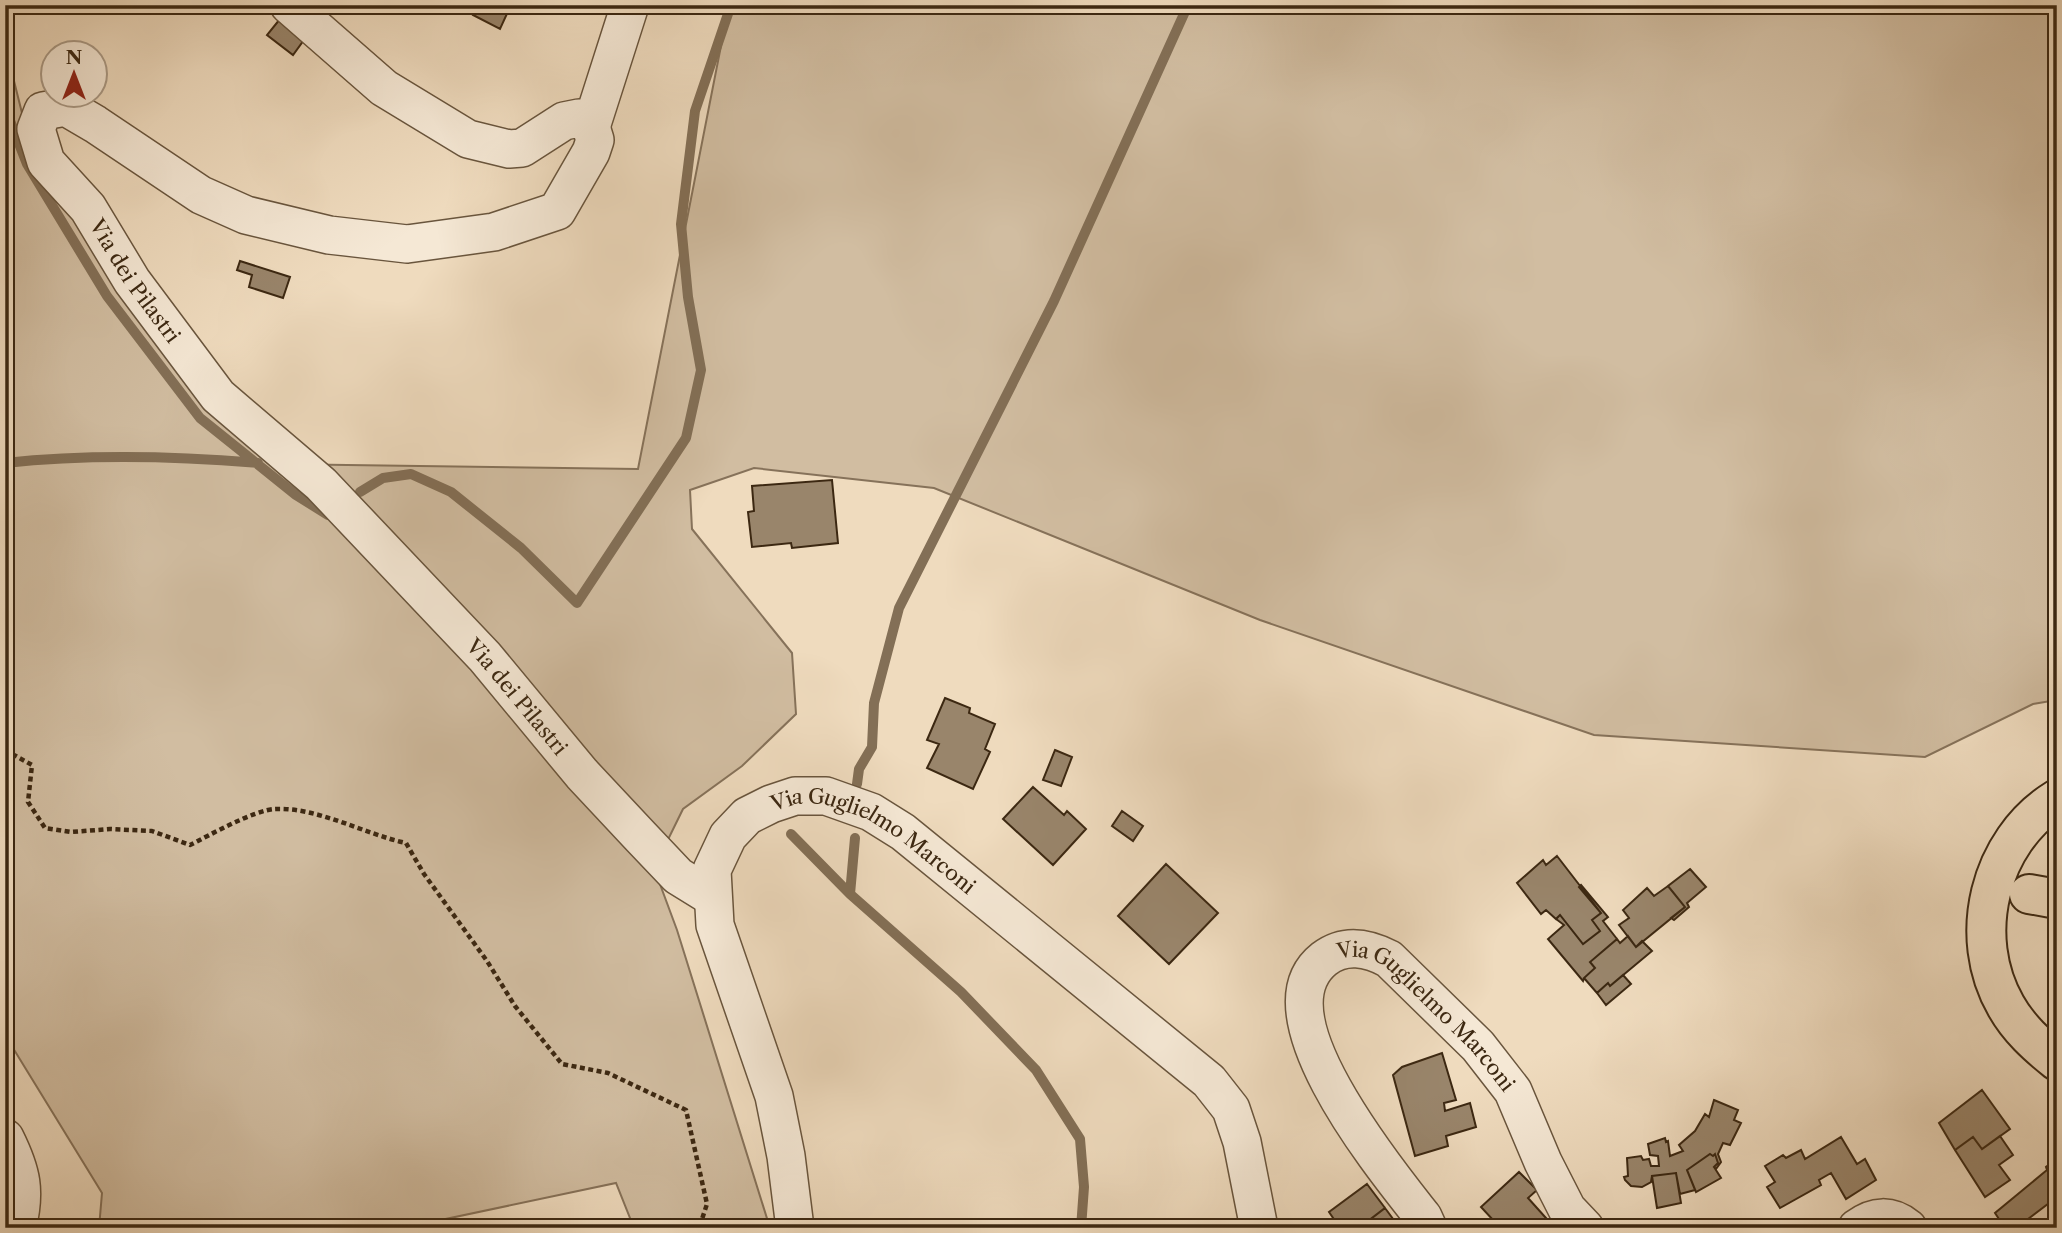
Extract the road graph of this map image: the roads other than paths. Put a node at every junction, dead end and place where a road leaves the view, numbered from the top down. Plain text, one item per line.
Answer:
1 (289, 5) edge
2 (630, 5) edge
3 (591, 127) junction
4 (2057, 799) edge
5 (712, 897) junction
6 (2057, 1061) edge
7 (5, 1138) edge
8 (17, 1228) edge
9 (795, 1228) edge
10 (1259, 1228) edge
11 (1428, 1228) edge
12 (1585, 1228) edge
13 (1857, 1228) edge
14 (1908, 1228) edge

1 - 3 street
2 - 3 street, Via dei Pilastri
3 - 5 street, Via dei Pilastri
4 - 6 highway
5 - 9 street, Via Guglielmo Marconi
5 - 10 street, Via Guglielmo Marconi
7 - 8 street
11 - 12 street, Via Guglielmo Marconi
13 - 14 street

